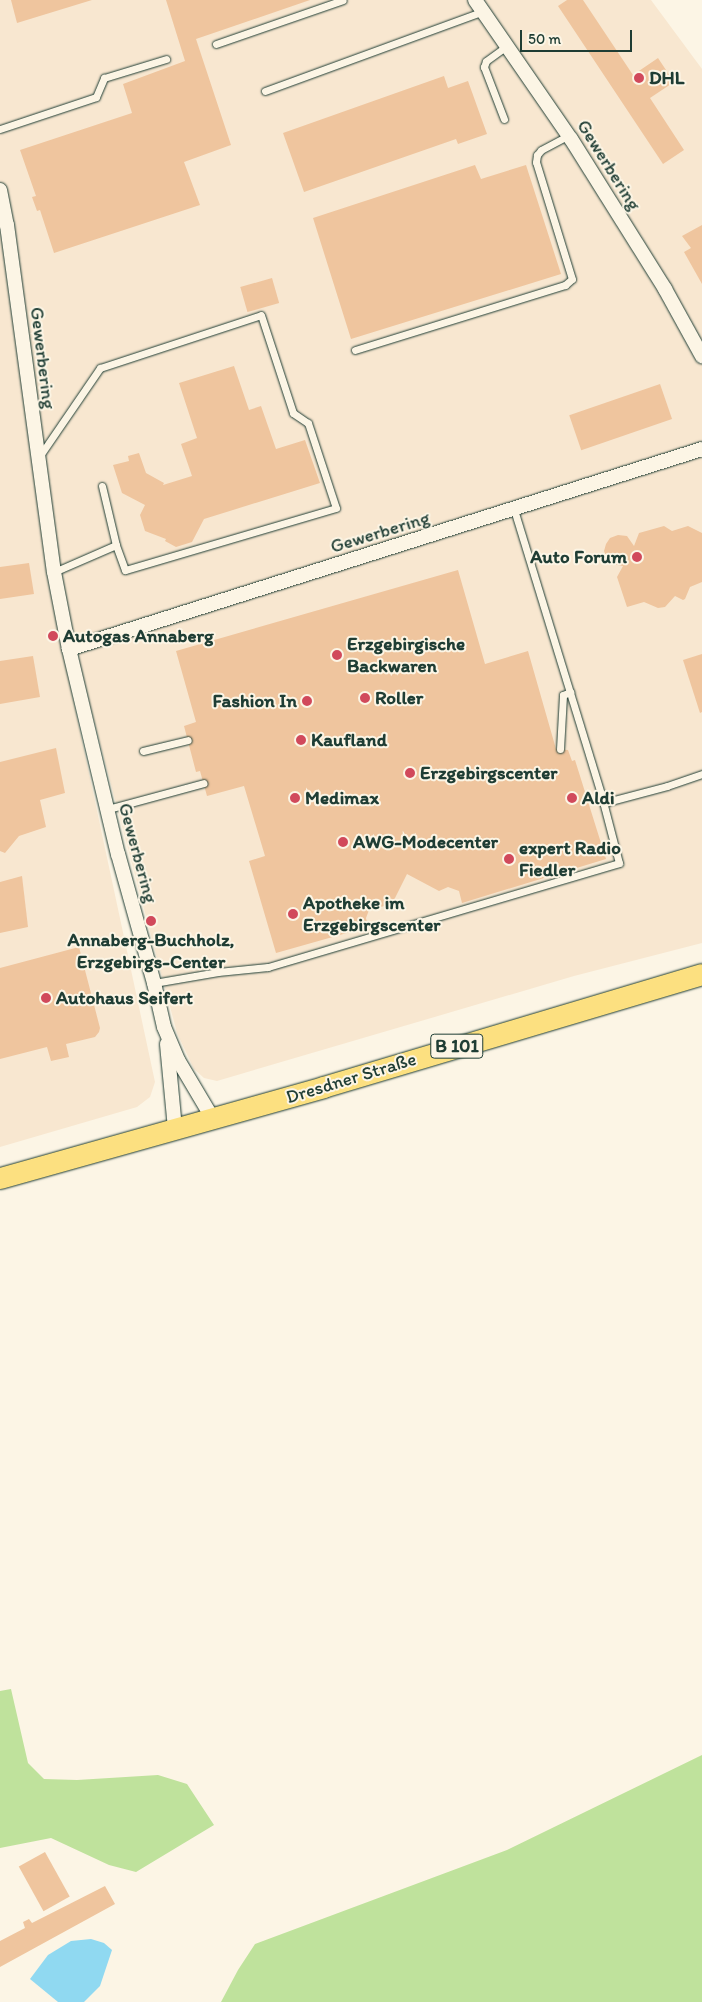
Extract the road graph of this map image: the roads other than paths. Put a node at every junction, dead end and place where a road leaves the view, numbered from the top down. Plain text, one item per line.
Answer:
1 (343, 0) edge
2 (480, 5) edge
3 (216, 44) dead end
4 (508, 45) junction
5 (166, 59) dead end
6 (265, 91) dead end
7 (504, 119) dead end
8 (0, 129) edge
9 (569, 135) junction
10 (0, 190) edge
11 (355, 350) dead end
12 (702, 356) edge
13 (702, 449) edge
14 (38, 459) junction
15 (102, 486) dead end
16 (514, 509) junction
17 (116, 545) junction
18 (54, 572) junction
19 (69, 649) junction
20 (570, 692) junction
21 (188, 740) dead end
22 (560, 749) dead end
23 (143, 750) dead end
24 (702, 774) edge
25 (204, 782) dead end
26 (603, 803) junction
27 (108, 809) junction
28 (702, 974) edge
29 (154, 983) junction
30 (167, 1036) junction
31 (213, 1118) junction
32 (175, 1129) junction
33 (0, 1178) edge

1 - 3 lane
2 - 4 street, Gewerbering
2 - 6 lane
4 - 7 lane
4 - 9 street, Gewerbering
5 - 8 lane
9 - 11 lane
9 - 12 street, Gewerbering
10 - 14 street, Gewerbering
13 - 16 street, Gewerbering
14 - 17 lane
14 - 18 street, Gewerbering
15 - 17 lane
16 - 19 street, Gewerbering
16 - 20 lane
17 - 18 lane
18 - 19 street, Gewerbering
19 - 27 street, Gewerbering
20 - 22 lane
20 - 26 lane
21 - 23 lane
24 - 26 lane
25 - 27 lane
26 - 29 lane
27 - 29 street, Gewerbering
28 - 31 main road, Dresdner Straße / B 101
29 - 30 street, Gewerbering
30 - 31 street, Gewerbering
30 - 32 street, Gewerbering
31 - 32 main road, Dresdner Straße / B 101
32 - 33 main road, Dresdner Straße / B 101

